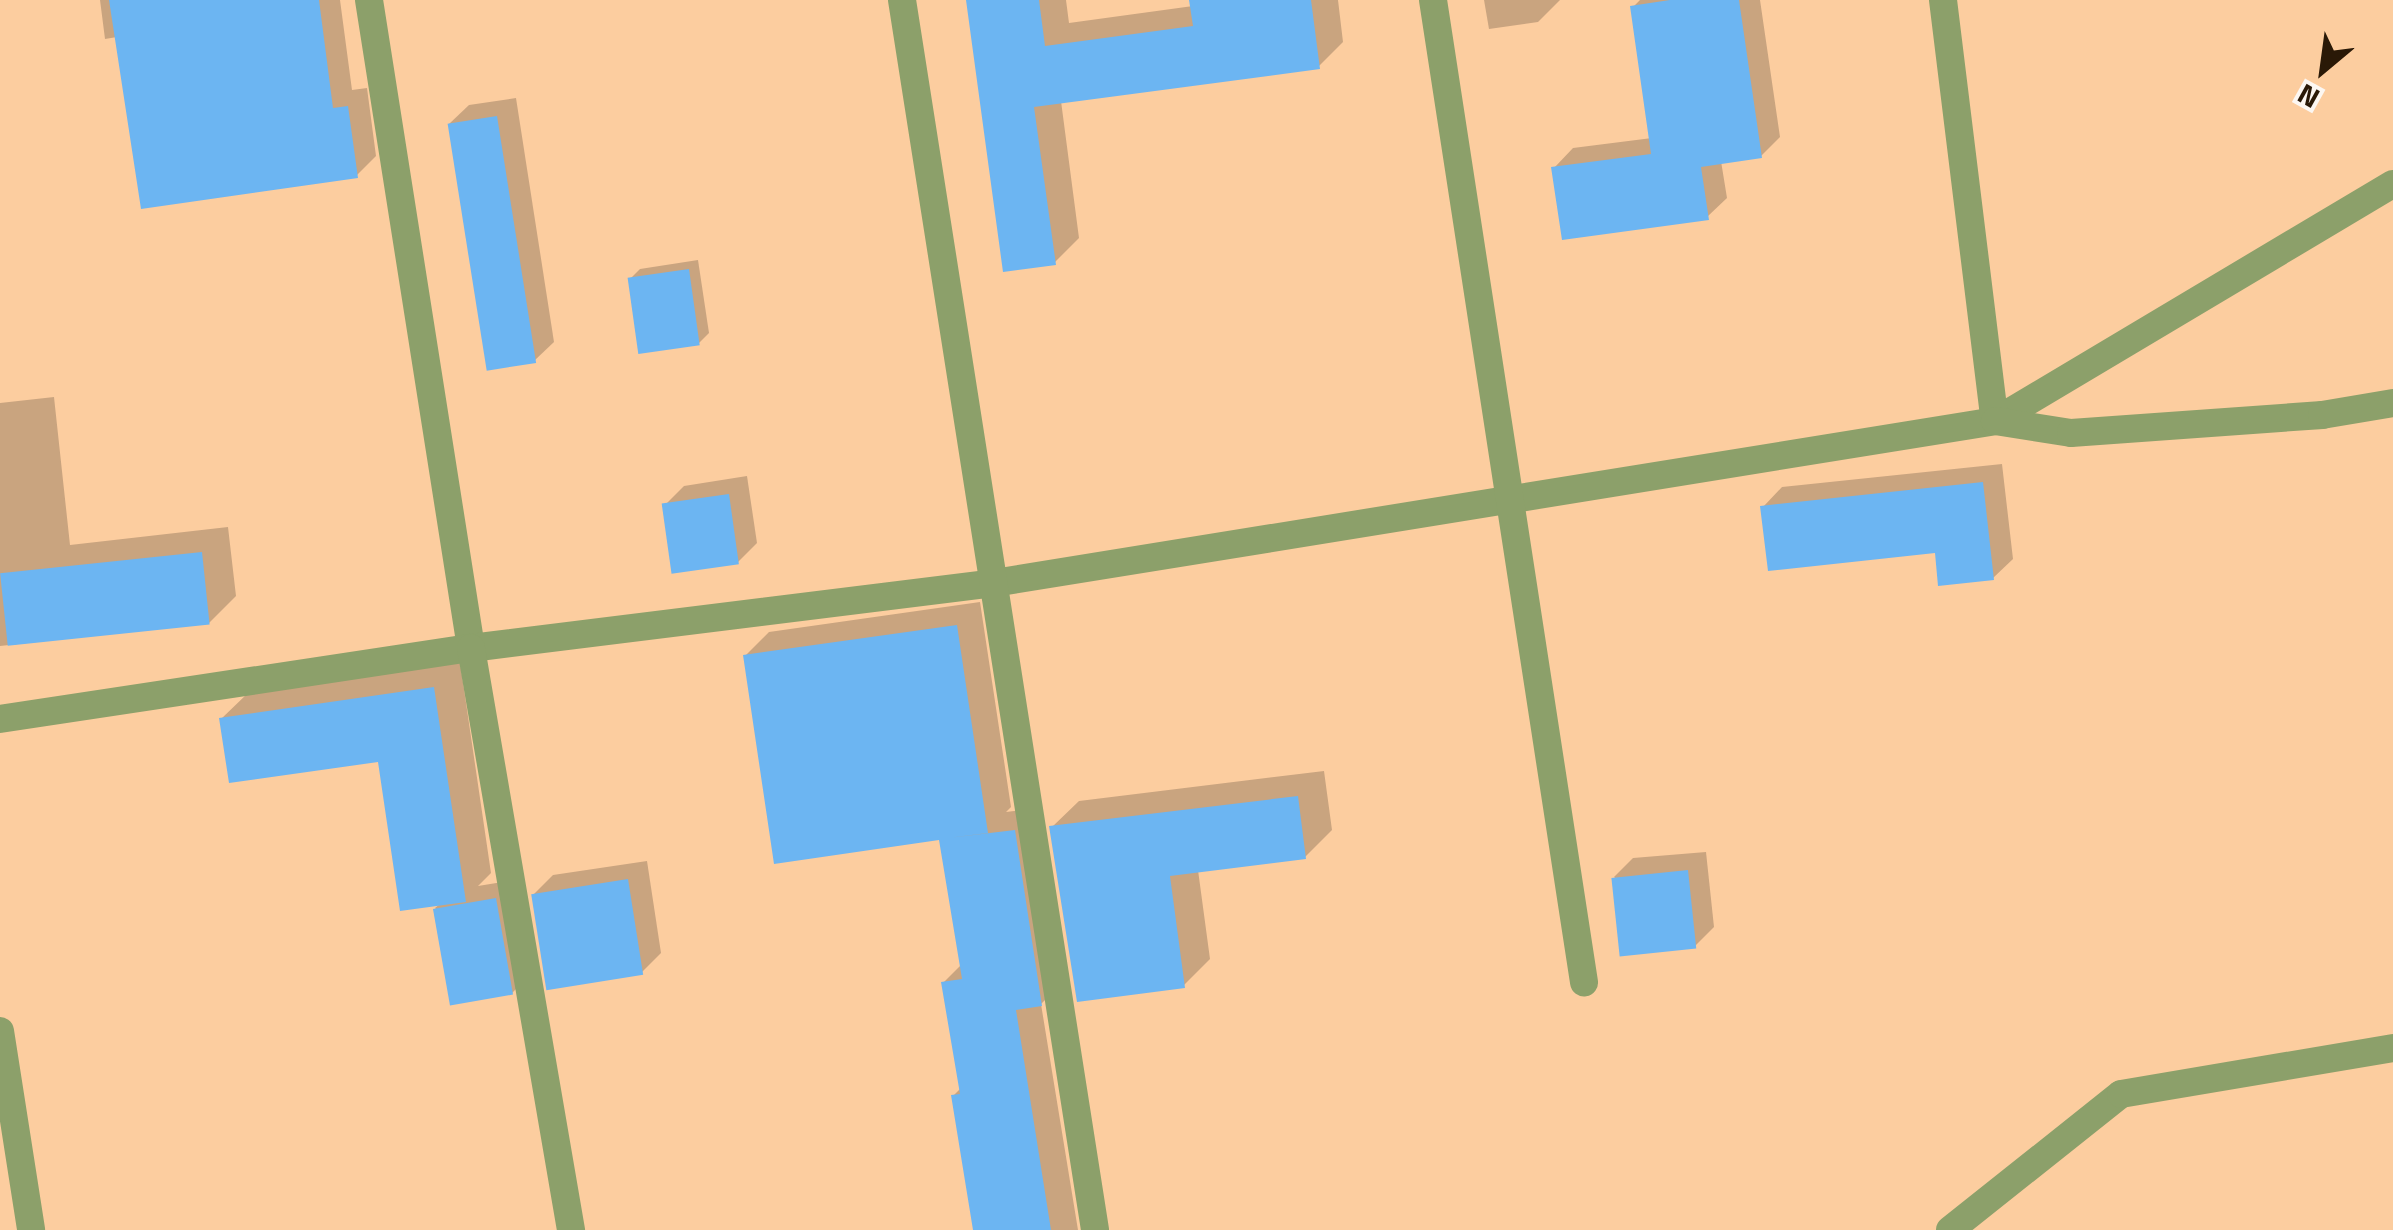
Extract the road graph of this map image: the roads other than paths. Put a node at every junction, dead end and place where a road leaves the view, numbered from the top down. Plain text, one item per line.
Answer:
1 (369, 0) edge
2 (902, 0) edge
3 (1433, 0) edge
4 (1943, 0) edge
5 (2393, 184) edge
6 (2393, 402) edge
7 (1995, 421) junction
8 (1510, 499) junction
9 (994, 583) junction
10 (471, 648) junction
11 (0, 719) edge
12 (1584, 982) dead end
13 (0, 1031) edge
14 (2393, 1048) edge
15 (26, 1229) edge
16 (571, 1230) edge
17 (1095, 1230) edge
18 (1950, 1230) edge

1 - 10 lane
2 - 9 lane
3 - 8 lane
4 - 7 lane
5 - 7 lane
6 - 7 lane
7 - 8 lane
8 - 9 lane
8 - 12 lane
9 - 10 lane
9 - 17 lane
10 - 11 lane
10 - 16 lane
13 - 15 lane
14 - 18 lane

